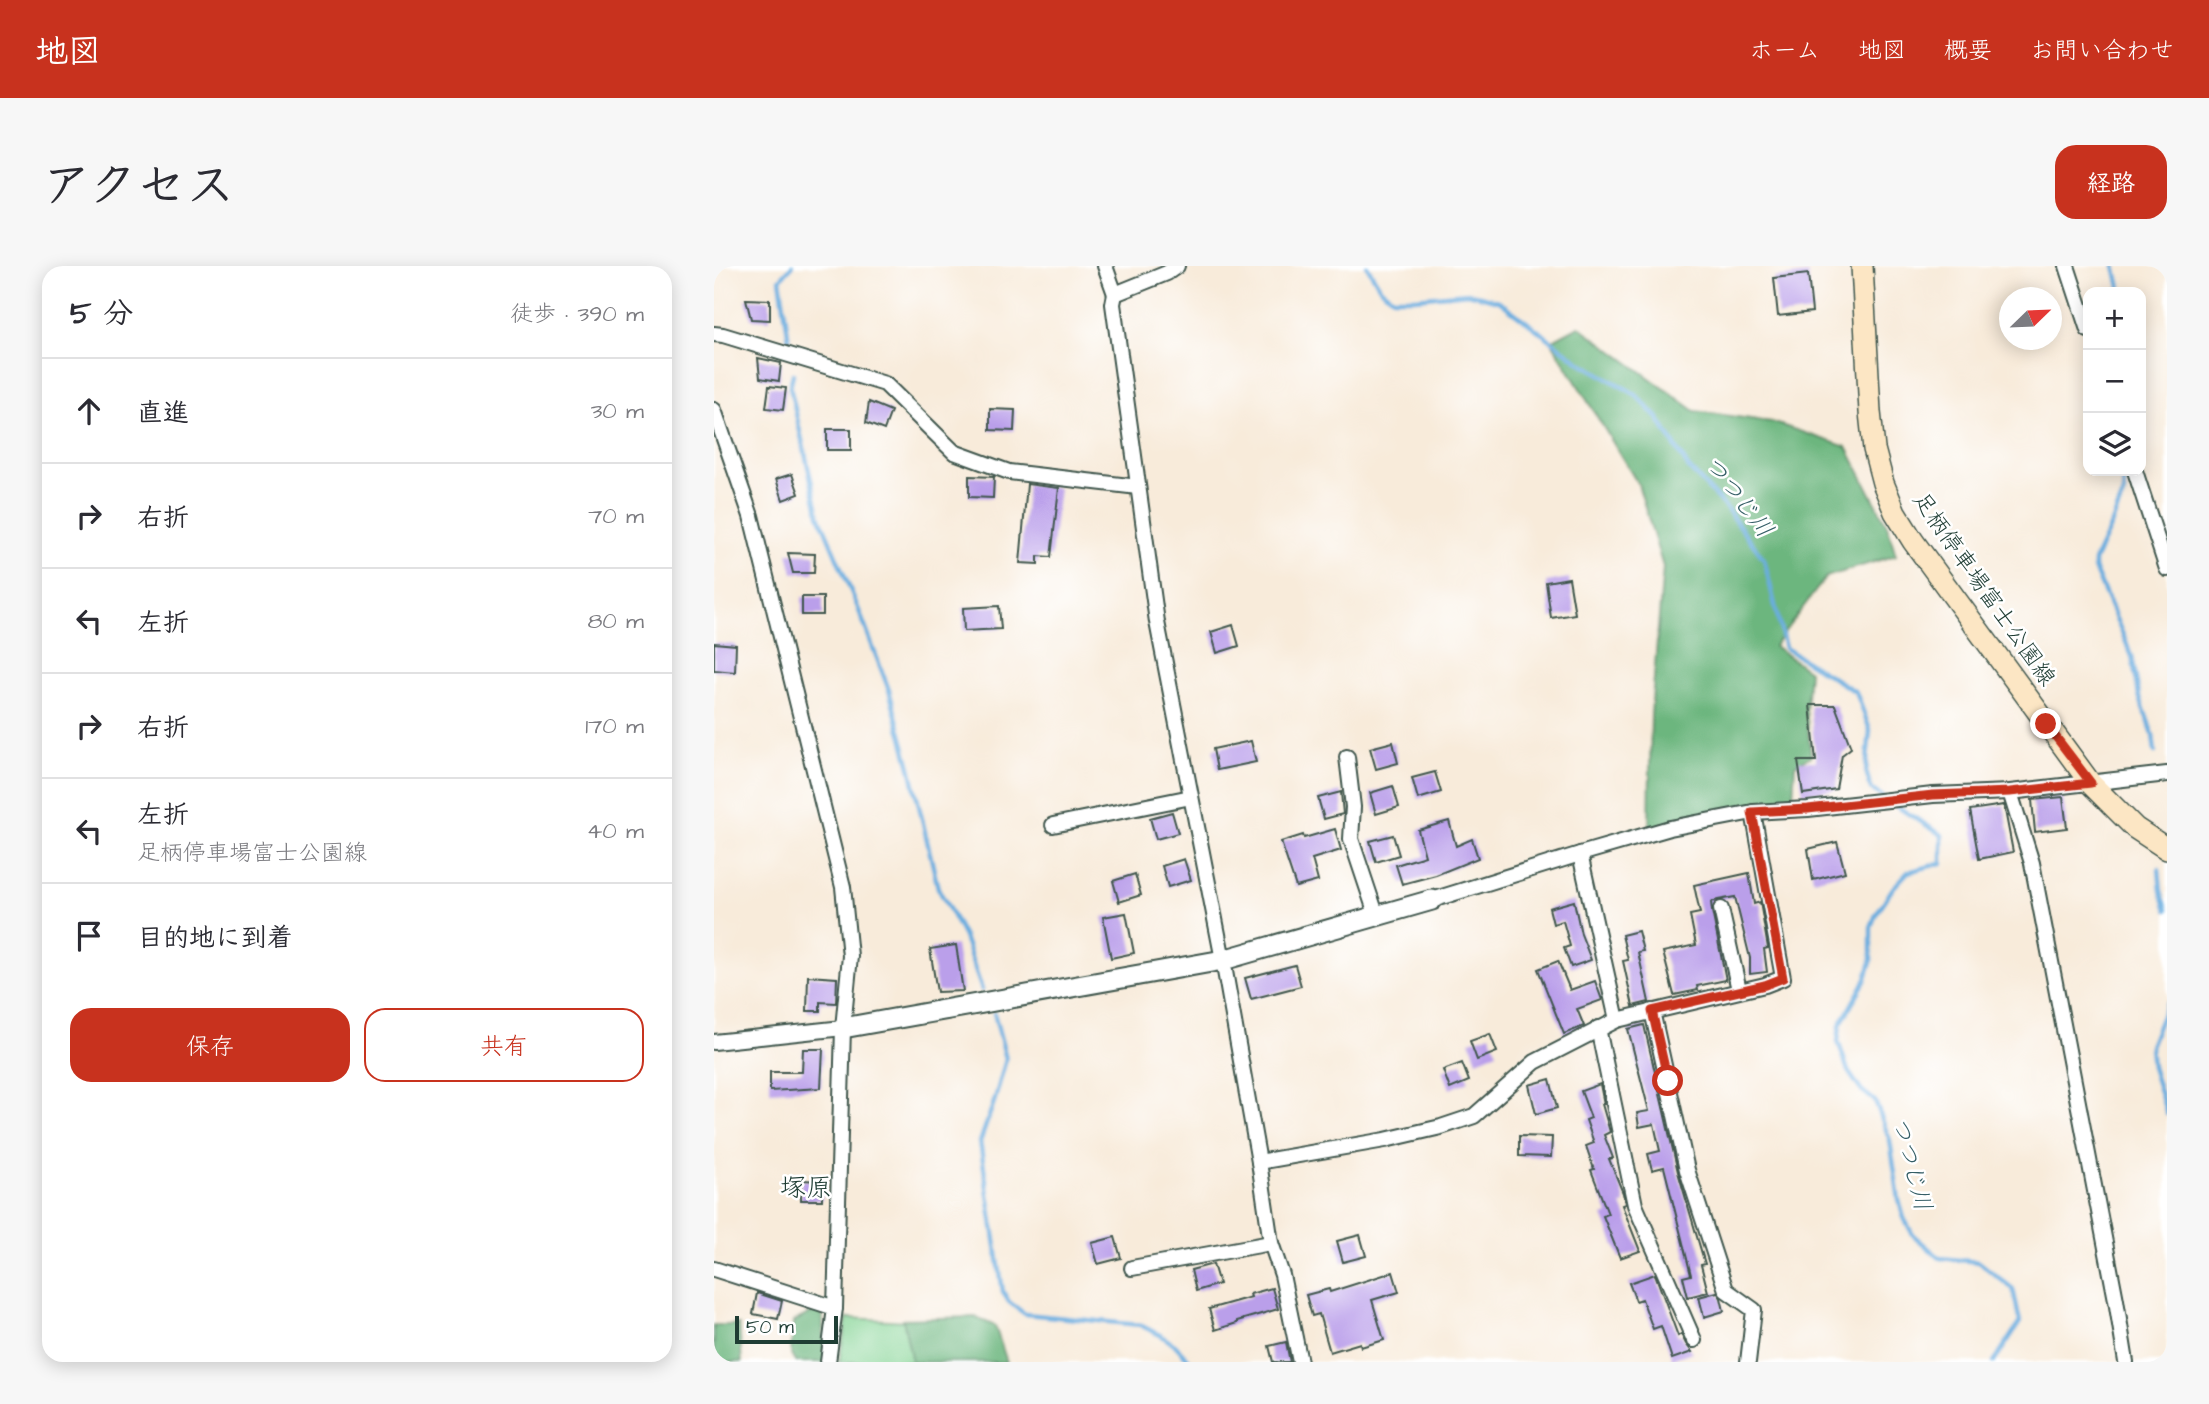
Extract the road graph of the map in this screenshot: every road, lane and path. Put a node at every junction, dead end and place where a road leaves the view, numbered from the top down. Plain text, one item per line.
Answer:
1 (1105, 266) edge
2 (1177, 266) edge
3 (1862, 266) edge
4 (2067, 266) edge
5 (1115, 294) junction
6 (2083, 315) edge
7 (714, 334) edge
8 (714, 410) edge
9 (2137, 476) edge
10 (1138, 487) junction
11 (2167, 569) edge
12 (1347, 757) dead end
13 (2167, 774) edge
14 (2091, 783) junction
15 (2010, 792) junction
16 (1191, 797) junction
17 (1752, 812) junction
18 (1053, 825) dead end
19 (2167, 849) edge
20 (1580, 853) junction
21 (1432, 900) joint
22 (1721, 909) dead end
23 (1377, 917) junction
24 (1223, 960) junction
25 (1739, 990) junction
26 (1652, 1011) junction
27 (1617, 1020) junction
28 (843, 1028) junction
29 (1598, 1028) junction
30 (714, 1042) edge
31 (1259, 1162) junction
32 (1271, 1243) junction
33 (1132, 1268) dead end
34 (714, 1269) edge
35 (835, 1308) junction
36 (1694, 1340) dead end
37 (828, 1362) edge
38 (1300, 1362) edge
39 (1748, 1362) edge
40 (2126, 1362) edge

1 - 5 street
2 - 5 street
3 - 14 main road, 足柄停車場富士公園線
4 - 6 street
5 - 10 street
7 - 10 street
8 - 28 street
9 - 11 street
10 - 16 street
12 - 23 street
13 - 14 street
14 - 15 street
14 - 19 main road, 足柄停車場富士公園線
15 - 17 street
15 - 40 street
16 - 18 street
16 - 24 street
17 - 20 street
17 - 25 street
20 - 21 street
20 - 27 street
21 - 23 street
22 - 25 street
23 - 24 street
24 - 28 street
24 - 31 street
25 - 26 street
26 - 27 street
26 - 39 street
27 - 29 street
28 - 30 street
28 - 35 street
29 - 31 street
29 - 36 street
31 - 32 street
32 - 33 street
32 - 38 street
34 - 35 street
35 - 37 street

